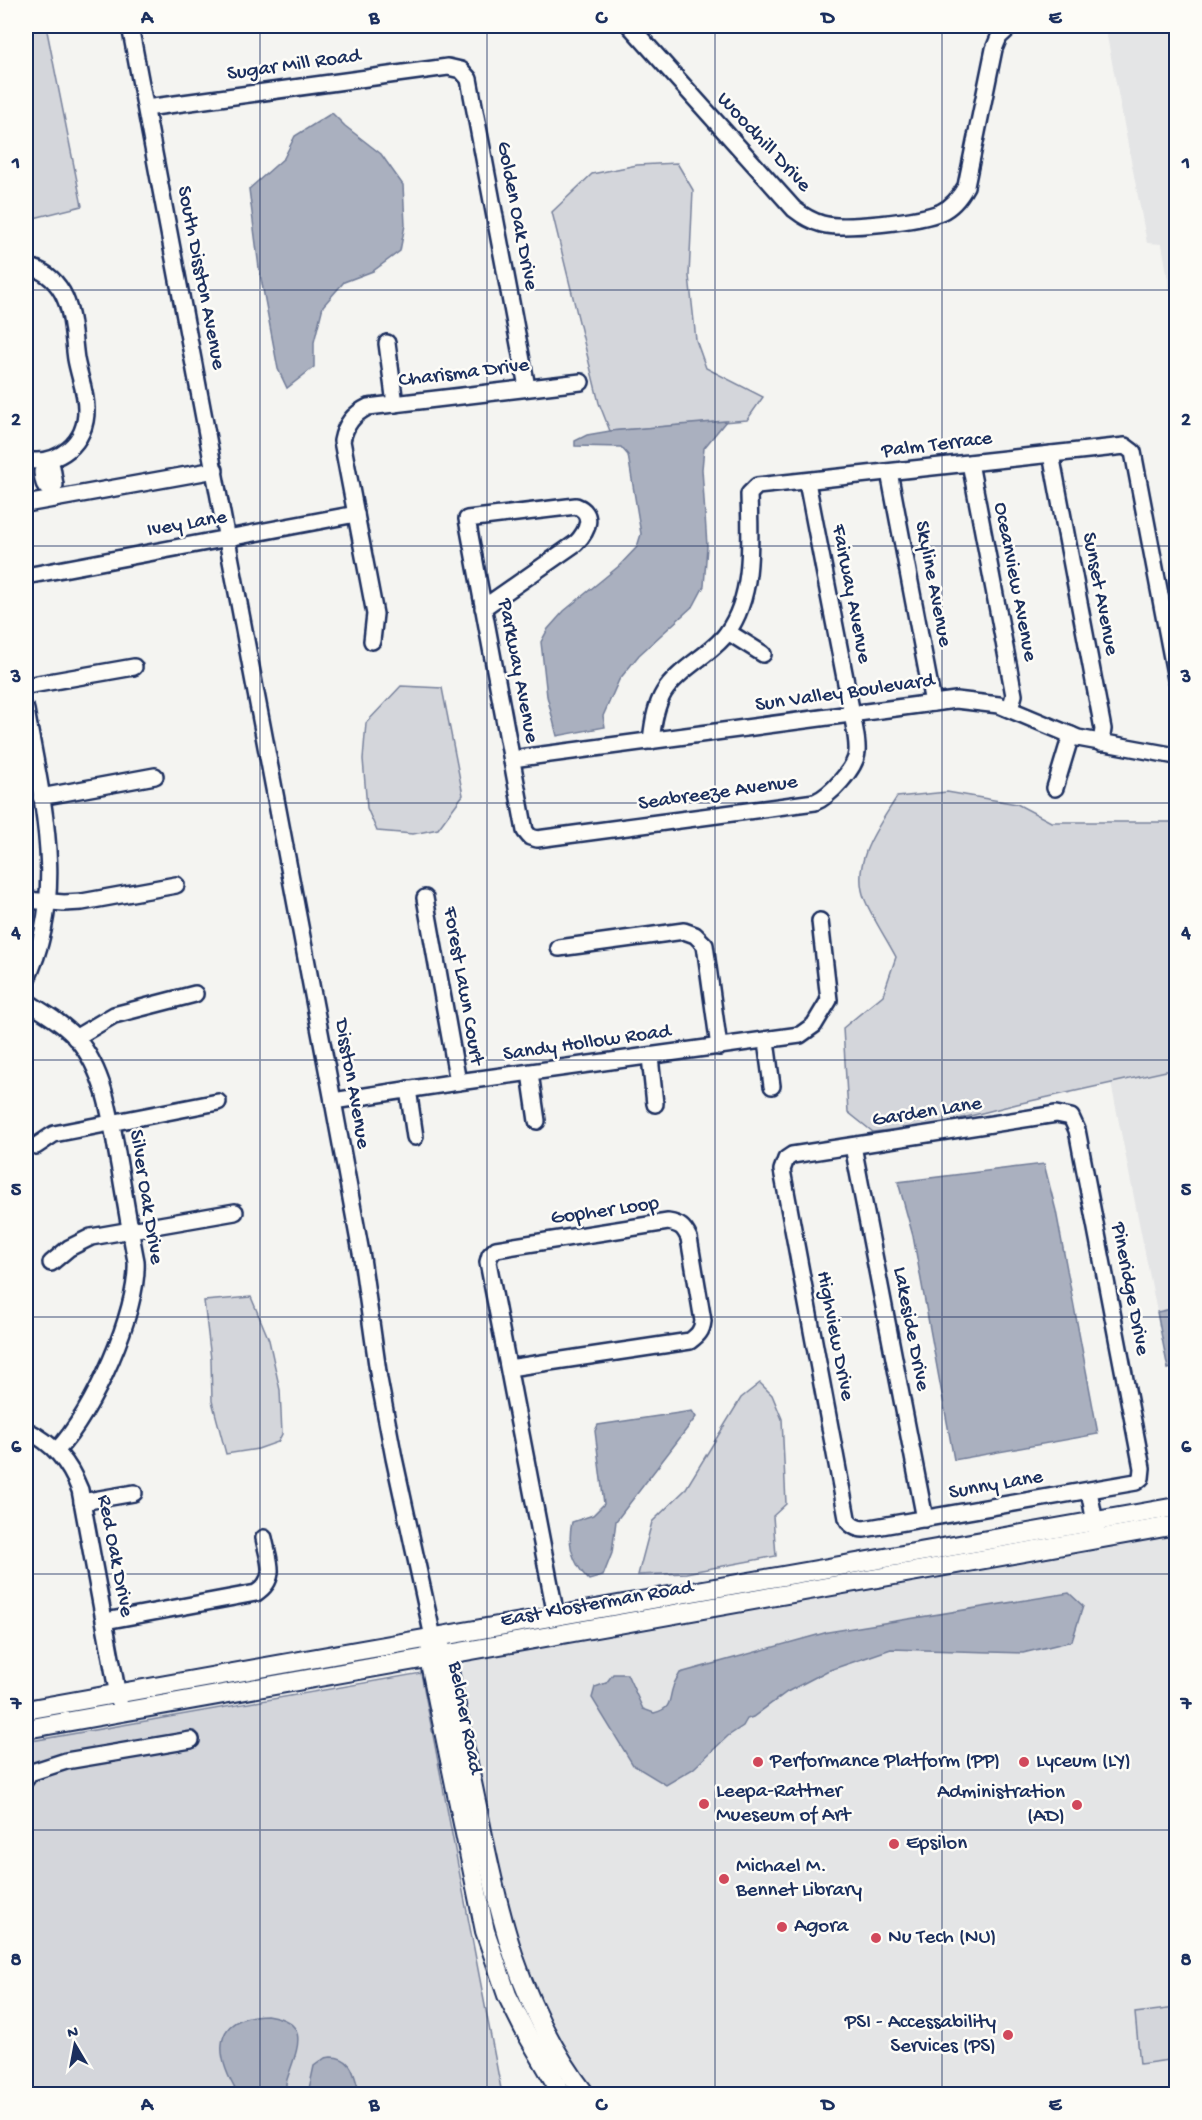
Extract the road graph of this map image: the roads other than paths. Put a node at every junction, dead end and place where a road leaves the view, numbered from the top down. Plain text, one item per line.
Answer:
1 (130, 26) edge
2 (630, 26) edge
3 (1011, 26) edge
4 (448, 67) joint
5 (146, 108) junction
6 (26, 266) edge
7 (387, 343) dead end
8 (581, 382) dead end
9 (527, 387) junction
10 (395, 404) junction
11 (1050, 454) junction
12 (26, 460) edge
13 (970, 463) junction
14 (46, 464) junction
15 (215, 470) junction
16 (889, 472) junction
17 (807, 482) junction
18 (53, 494) junction
19 (26, 504) edge
20 (356, 514) junction
21 (228, 539) junction
22 (26, 576) edge
23 (483, 608) junction
24 (728, 632) junction
25 (372, 641) dead end
26 (763, 654) dead end
27 (134, 667) dead end
28 (1176, 679) edge
29 (26, 686) edge
30 (933, 703) junction
31 (1010, 709) junction
32 (26, 710) edge
33 (852, 714) junction
34 (1071, 735) junction
35 (651, 741) junction
36 (1101, 742) junction
37 (1176, 756) edge
38 (512, 759) junction
39 (155, 776) dead end
40 (1055, 788) dead end
41 (41, 796) junction
42 (525, 831) joint
43 (176, 885) dead end
44 (425, 898) dead end
45 (26, 900) edge
46 (47, 902) junction
47 (820, 921) dead end
48 (560, 948) dead end
49 (26, 981) edge
50 (195, 994) dead end
51 (26, 1001) edge
52 (75, 1038) junction
53 (766, 1041) junction
54 (719, 1047) junction
55 (650, 1057) junction
56 (530, 1073) junction
57 (458, 1082) junction
58 (772, 1086) dead end
59 (408, 1089) junction
60 (333, 1101) junction
61 (218, 1102) dead end
62 (655, 1104) dead end
63 (1071, 1117) joint
64 (537, 1121) dead end
65 (111, 1123) junction
66 (415, 1137) dead end
67 (36, 1146) dead end
68 (853, 1146) junction
69 (789, 1157) joint
70 (235, 1212) dead end
71 (130, 1230) junction
72 (51, 1263) dead end
73 (509, 1368) junction
74 (26, 1430) edge
75 (57, 1450) junction
76 (1142, 1471) joint
77 (1089, 1491) junction
78 (134, 1493) dead end
79 (82, 1502) junction
80 (1176, 1507) edge
81 (925, 1519) junction
82 (850, 1524) joint
83 (1176, 1525) edge
84 (1096, 1530) junction
85 (264, 1538) dead end
86 (556, 1616) junction
87 (105, 1621) junction
88 (433, 1637) junction
89 (437, 1657) junction
90 (118, 1694) junction
91 (26, 1710) edge
92 (121, 1712) junction
93 (26, 1730) edge
94 (190, 1740) dead end
95 (26, 1779) edge
96 (562, 2094) edge
97 (585, 2094) edge

1 - 5 street, South Disston Avenue
2 - 3 street, Woodhill Drive
4 - 5 street, Sugar Mill Road
4 - 9 street, Golden Oak Drive
5 - 15 street, South Disston Avenue
6 - 14 street
7 - 10 street
8 - 9 street, Charisma Drive
9 - 10 street, Charisma Drive
10 - 20 street, Charisma Drive
11 - 13 street, Palm Terrace
11 - 28 street, Palm Terrace
11 - 36 street, Sunset Avenue
12 - 14 street
13 - 16 street, Palm Terrace
13 - 31 street, Oceanview Avenue
14 - 18 street
15 - 18 street
15 - 21 street, South Disston Avenue
16 - 17 street, Palm Terrace
16 - 30 street, Skyline Avenue
17 - 24 street, Palm Terrace
17 - 33 street, Fairway Avenue
18 - 19 street
20 - 21 street, Ivey Lane
20 - 25 street
21 - 22 street, Ivey Lane
21 - 60 street, Disston Avenue
23 - 23 street, Parkway Avenue
23 - 38 street, Parkway Avenue
24 - 26 street
24 - 35 street
27 - 29 street
30 - 31 street, Sun Valley Boulevard
30 - 33 street, Sun Valley Boulevard
31 - 34 street, Sun Valley Boulevard
32 - 41 street
33 - 35 street, Sun Valley Boulevard
33 - 42 street, Seabreeze Avenue
34 - 36 street, Sun Valley Boulevard
34 - 40 street
35 - 38 street, Sun Valley Boulevard
36 - 37 street, Sun Valley Boulevard
38 - 42 street, Parkway Avenue
39 - 41 street
41 - 46 street
43 - 46 street
44 - 57 street, Forest Lawn Court
45 - 46 street
46 - 49 street
47 - 53 street, Sandy Hollow Road
48 - 54 street
50 - 52 street
51 - 52 street, Silver Oak Drive
52 - 65 street, Silver Oak Drive
53 - 54 street, Sandy Hollow Road
53 - 58 street
54 - 55 street, Sandy Hollow Road
55 - 56 street, Sandy Hollow Road
55 - 62 street
56 - 57 street, Sandy Hollow Road
56 - 64 street
57 - 59 street, Sandy Hollow Road
59 - 60 street, Sandy Hollow Road
59 - 66 street
60 - 88 street, Disston Avenue
61 - 65 street
63 - 68 street, Garden Lane
63 - 76 street, Pineridge Drive
65 - 67 street
65 - 71 street, Silver Oak Drive
68 - 69 street, Garden Lane
68 - 81 street, Lakeside Drive
69 - 82 street, Highview Drive
70 - 71 street
71 - 72 street
71 - 75 street, Silver Oak Drive
73 - 73 street, Gopher Loop
73 - 86 street, Gopher Loop
74 - 75 street, Red Oak Drive
75 - 79 street, Red Oak Drive
76 - 77 street, Sunny Lane
77 - 81 street, Sunny Lane
77 - 84 street
78 - 79 street
79 - 87 street, Red Oak Drive
80 - 84 main road, East Klosterman Road
81 - 82 street, Sunny Lane
83 - 84 main road, East Klosterman Road
84 - 86 main road, East Klosterman Road
84 - 89 main road, East Klosterman Road
85 - 87 street
86 - 88 main road, East Klosterman Road
87 - 90 street, Red Oak Drive
88 - 89 main road, Belcher Road
88 - 90 main road, East Klosterman Road
89 - 92 main road, East Klosterman Road
89 - 96 main road, Belcher Road
89 - 97 main road, Belcher Road
90 - 91 main road, East Klosterman Road
90 - 92 street, Red Oak Drive
92 - 93 main road, East Klosterman Road
94 - 95 street

